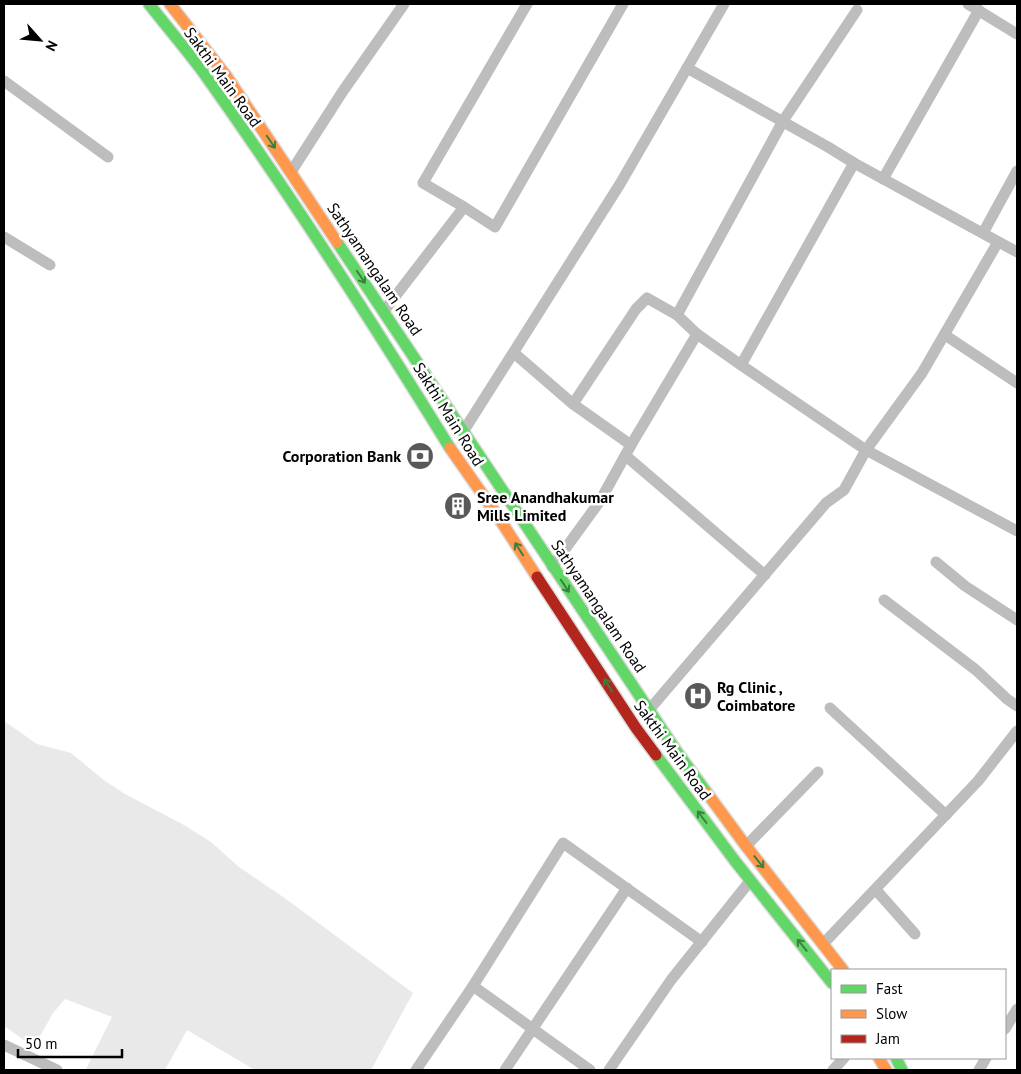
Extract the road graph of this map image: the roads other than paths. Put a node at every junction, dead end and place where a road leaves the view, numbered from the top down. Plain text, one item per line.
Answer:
1 (149, 4) edge
2 (170, 4) edge
3 (404, 4) edge
4 (526, 4) edge
5 (622, 4) edge
6 (724, 4) edge
7 (968, 4) edge
8 (857, 10) dead end
9 (979, 10) junction
10 (1017, 34) edge
11 (688, 68) junction
12 (4, 81) edge
13 (783, 121) junction
14 (108, 157) dead end
15 (854, 163) junction
16 (1017, 171) edge
17 (291, 172) junction
18 (883, 179) junction
19 (464, 207) junction
20 (983, 233) junction
21 (4, 237) edge
22 (998, 242) junction
23 (1017, 252) edge
24 (50, 265) dead end
25 (384, 312) junction
26 (677, 315) junction
27 (697, 334) junction
28 (945, 335) junction
29 (514, 353) junction
30 (741, 365) junction
31 (1017, 383) edge
32 (573, 404) junction
33 (463, 432) junction
34 (629, 450) junction
35 (866, 450) junction
36 (1017, 531) edge
37 (936, 562) dead end
38 (552, 567) junction
39 (765, 574) junction
40 (884, 600) dead end
41 (1017, 620) edge
42 (1017, 706) edge
43 (830, 708) dead end
44 (650, 710) junction
45 (1017, 731) edge
46 (664, 732) junction
47 (649, 746) junction
48 (818, 772) dead end
49 (946, 815) junction
50 (746, 846) junction
51 (750, 881) junction
52 (627, 888) junction
53 (876, 890) junction
54 (915, 934) dead end
55 (702, 942) junction
56 (824, 944) junction
57 (842, 969) edge
58 (831, 982) edge
59 (473, 986) junction
60 (1017, 1009) edge
61 (1006, 1027) edge
62 (533, 1029) junction
63 (4, 1045) edge
64 (843, 1059) edge
65 (880, 1059) edge
66 (985, 1059) edge
67 (57, 1070) edge
68 (416, 1070) edge
69 (505, 1070) edge
70 (590, 1070) edge
71 (609, 1070) edge
72 (833, 1070) edge
73 (886, 1070) edge
74 (979, 1070) edge

47 -> 1 highway, Sakthi Main Road
2 -> 17 highway, Sathyamangalam Road
3 - 17 street
4 - 19 street
5 - 19 street
6 - 11 street
7 - 9 street
8 - 13 street
9 - 10 street
9 - 18 street
11 - 13 street
11 - 29 street
12 - 14 street
13 - 15 street
13 - 26 street
15 - 18 street
15 - 30 street
16 - 20 street
17 -> 25 highway, Sathyamangalam Road
18 - 20 street
19 - 25 street
20 - 22 street
21 - 24 street
22 - 23 street
22 - 28 street
25 - 33 highway, Sathyamangalam Road
26 - 27 street
26 - 32 street
27 - 30 street
27 - 34 street
28 - 31 street
28 - 35 street
29 - 32 street
29 - 33 street
30 - 35 street
32 - 34 street
33 - 38 highway, Sathyamangalam Road
34 - 38 street
34 - 39 street
35 - 36 street
35 - 39 street
37 - 41 street
38 -> 44 highway, Sathyamangalam Road
39 - 44 street
40 - 42 street
43 - 49 street
44 - 46 highway, Sathyamangalam Road
45 - 49 street
46 - 47 highway
46 - 50 highway, Sathyamangalam Road
51 -> 47 highway, Sakthi Main Road
48 - 50 street
49 - 53 street
50 -> 56 highway, Sathyamangalam Road
51 - 55 street
58 -> 51 highway, Sakthi Main Road
52 - 55 street
52 - 59 street
52 - 62 street
53 - 54 street
53 - 56 street
55 - 71 street
56 - 57 highway, Sathyamangalam Road
59 - 62 street
59 - 68 street
60 - 61 street
62 - 69 street
62 - 70 street
63 - 67 street
64 - 72 street
65 - 73 highway
66 - 74 street

